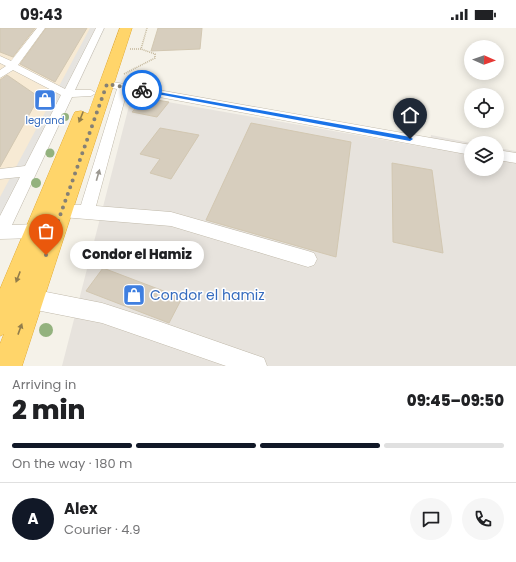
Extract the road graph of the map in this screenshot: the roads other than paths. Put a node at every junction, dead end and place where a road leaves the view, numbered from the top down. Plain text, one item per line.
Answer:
1 (41, 28) edge
2 (100, 28) edge
3 (116, 28) edge
4 (126, 28) edge
5 (0, 60) edge
6 (12, 66) junction
7 (0, 74) edge
8 (108, 86) junction
9 (68, 94) junction
10 (464, 149) edge
11 (504, 156) edge
12 (516, 158) edge
13 (30, 171) junction
14 (0, 174) edge
15 (62, 211) junction
16 (87, 212) junction
17 (36, 231) junction
18 (0, 232) edge
19 (308, 259) dead end
20 (30, 299) junction
21 (0, 322) edge
22 (7, 366) edge
23 (256, 366) edge

1 - 6 street
2 - 9 street
3 - 8 highway
4 - 8 highway
5 - 6 street
6 - 7 street
6 - 9 street
8 - 9 street
8 - 10 street
8 - 15 highway
16 -> 8 street
8 -> 17 highway
9 - 13 street
11 - 12 street
13 - 14 street
13 - 18 street
15 - 16 street
15 - 20 highway
16 - 19 street
17 - 18 street
17 -> 21 highway
22 -> 20 highway
20 - 23 street

